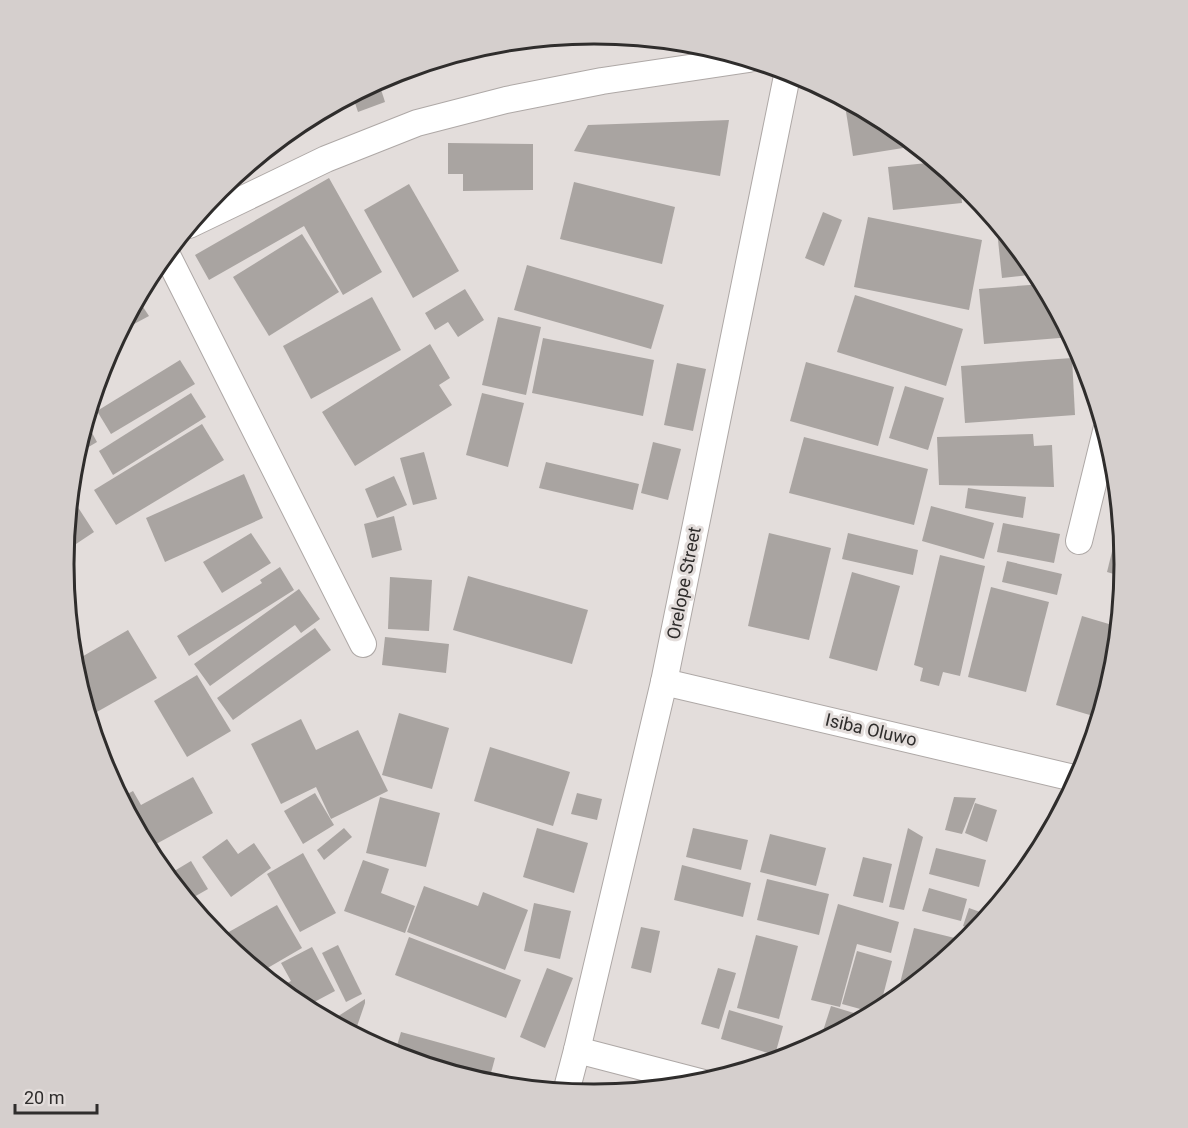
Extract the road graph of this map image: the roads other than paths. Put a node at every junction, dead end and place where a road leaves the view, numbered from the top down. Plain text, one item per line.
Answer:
1 (731, 62) edge
2 (786, 80) edge
3 (208, 216) edge
4 (170, 262) edge
5 (1101, 450) edge
6 (1079, 541) dead end
7 (363, 644) dead end
8 (664, 682) junction
9 (1069, 777) edge
10 (577, 1050) junction
11 (680, 1077) edge
12 (568, 1083) edge

1 - 3 street
2 - 8 street, Orelope Street
4 - 7 street
5 - 6 street
8 - 9 street, Isiba Oluwo
8 - 10 street, Orelope Street
10 - 11 street
10 - 12 street, Orelope Street

